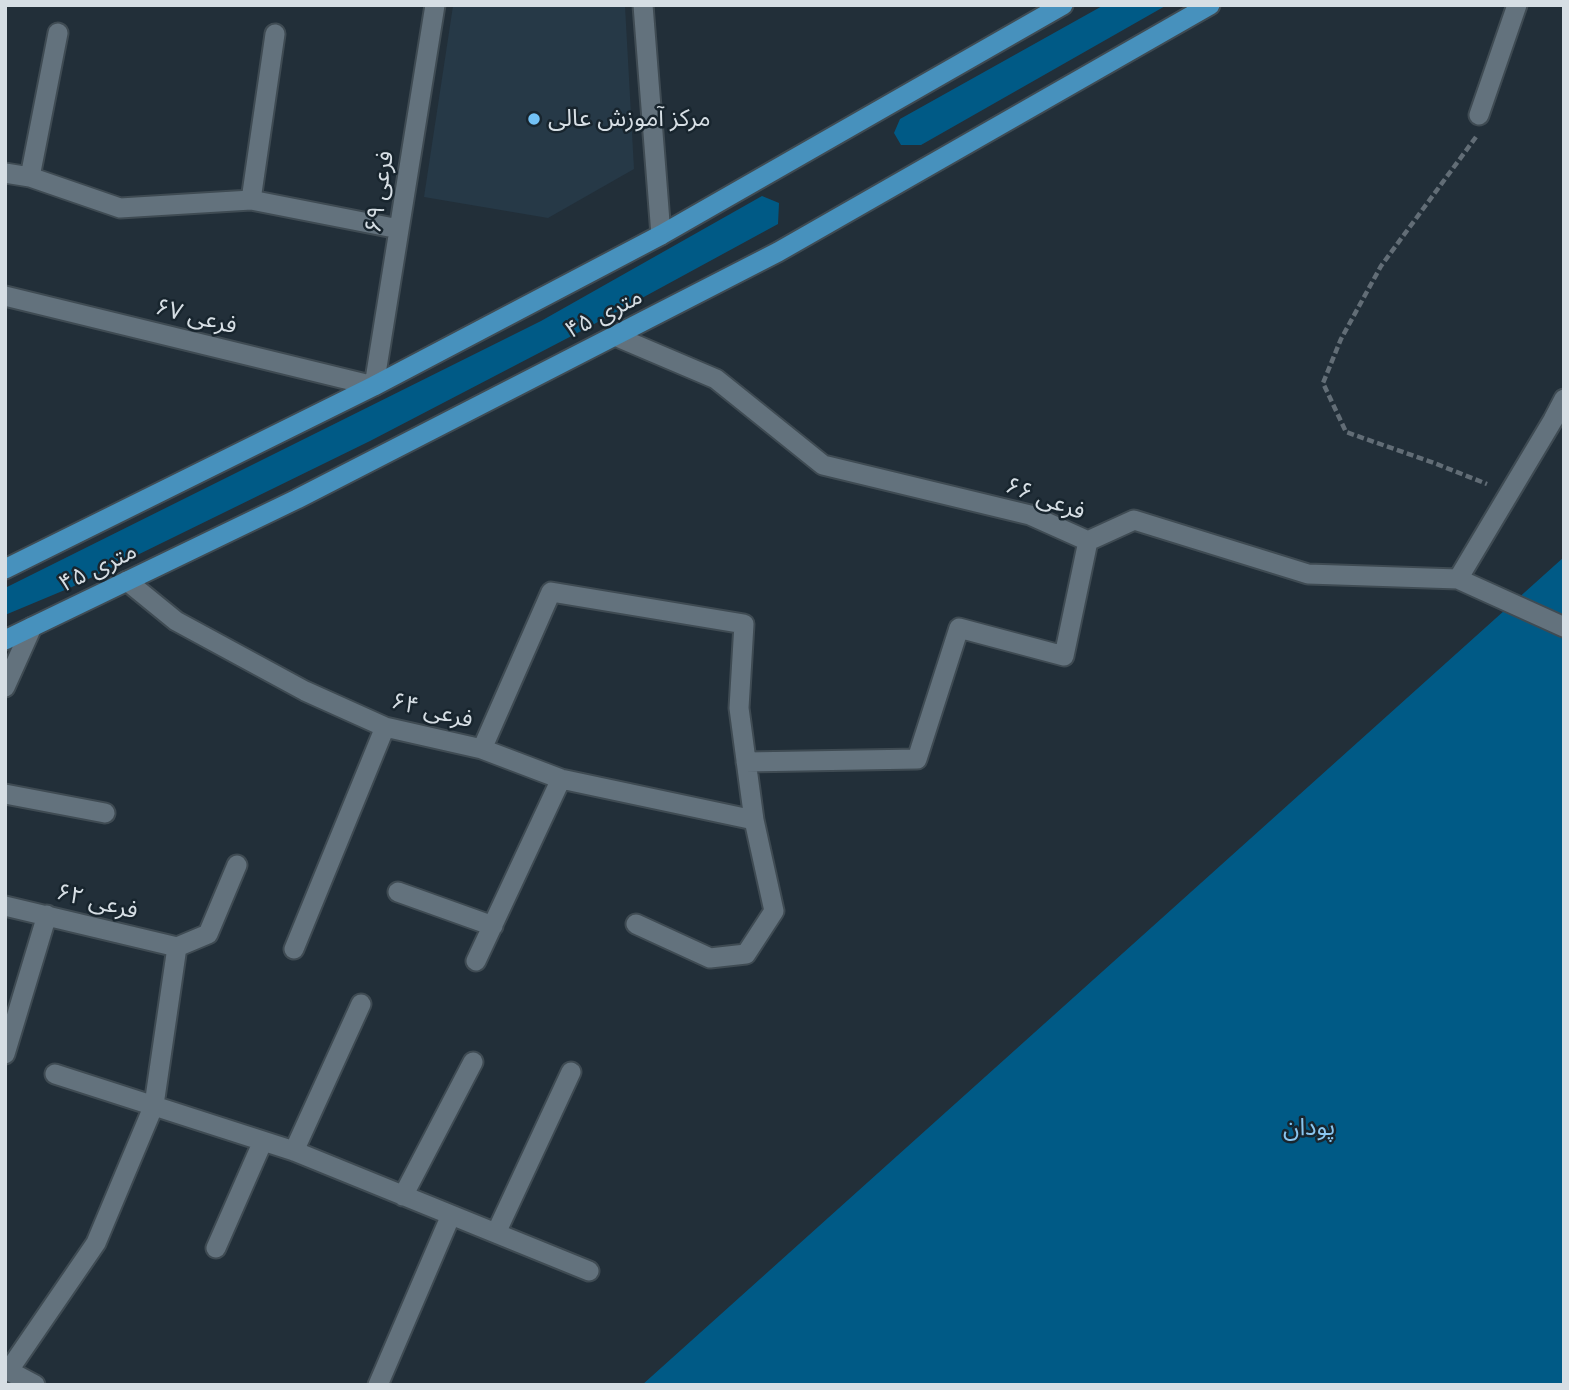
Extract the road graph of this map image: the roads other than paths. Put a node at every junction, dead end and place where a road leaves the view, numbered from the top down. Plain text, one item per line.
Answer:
1 (435, 5) edge
2 (643, 5) edge
3 (1063, 5) edge
4 (1210, 5) edge
5 (1517, 5) edge
6 (58, 33) dead end
7 (275, 34) dead end
8 (1479, 115) road end
9 (5, 173) edge
10 (30, 177) junction
11 (251, 200) junction
12 (399, 229) junction
13 (661, 235) junction
14 (5, 296) edge
15 (615, 336) junction
16 (374, 386) junction
17 (1564, 398) edge
18 (1088, 541) junction
19 (5, 569) edge
20 (1458, 579) junction
21 (127, 581) junction
22 (32, 627) junction
23 (1564, 627) edge
24 (5, 640) edge
25 (5, 687) edge
26 (385, 727) junction
27 (482, 749) junction
28 (746, 762) junction
29 (561, 779) junction
30 (5, 794) edge
31 (105, 813) dead end
32 (754, 820) junction
33 (237, 865) dead end
34 (398, 892) dead end
35 (5, 906) edge
36 (47, 915) junction
37 (636, 924) dead end
38 (493, 926) junction
39 (177, 947) junction
40 (294, 949) dead end
41 (476, 961) dead end
42 (361, 1004) dead end
43 (5, 1055) edge
44 (473, 1062) dead end
45 (572, 1072) dead end
46 (55, 1074) dead end
47 (153, 1105) junction
48 (263, 1141) junction
49 (294, 1152) junction
50 (403, 1196) junction
51 (450, 1215) junction
52 (496, 1233) junction
53 (216, 1248) dead end
54 (589, 1271) dead end
55 (7, 1369) edge
56 (35, 1385) edge
57 (378, 1385) edge

1 - 12 street, فرعی ۶۹
2 - 13 street
3 - 13 main road, ۴۵ متری
4 - 15 main road, ۴۵ متری
5 - 8 street
6 - 10 street
7 - 11 street
9 - 10 street
10 - 11 street
11 - 12 street
12 - 16 street, فرعی ۶۹
13 - 16 main road, ۴۵ متری
14 - 16 street, فرعی ۶۷
15 - 18 street, فرعی ۶۶
15 - 21 main road, ۴۵ متری
16 - 19 main road, ۴۵ متری
17 - 20 street
18 - 20 street, فرعی ۶۶
18 - 28 street
20 - 23 street, فرعی ۶۶
21 - 22 main road, ۴۵ متری
21 - 26 street, فرعی ۶۴
22 - 24 main road, ۴۵ متری
22 - 25 street
26 - 27 street, فرعی ۶۴
26 - 40 street
27 - 28 street
27 - 29 street, فرعی ۶۴
28 - 32 street
29 - 32 street, فرعی ۶۴
29 - 38 street
30 - 31 street
32 - 37 street
33 - 39 street
34 - 38 street
35 - 36 street, فرعی ۶۲
36 - 39 street, فرعی ۶۲
36 - 43 street
38 - 41 street
39 - 47 street
42 - 49 street
44 - 50 street
45 - 52 street
46 - 47 street
47 - 48 street
47 - 55 street
48 - 49 street
48 - 53 street
49 - 50 street
50 - 51 street
51 - 52 street
51 - 57 street
52 - 54 street
55 - 56 street

